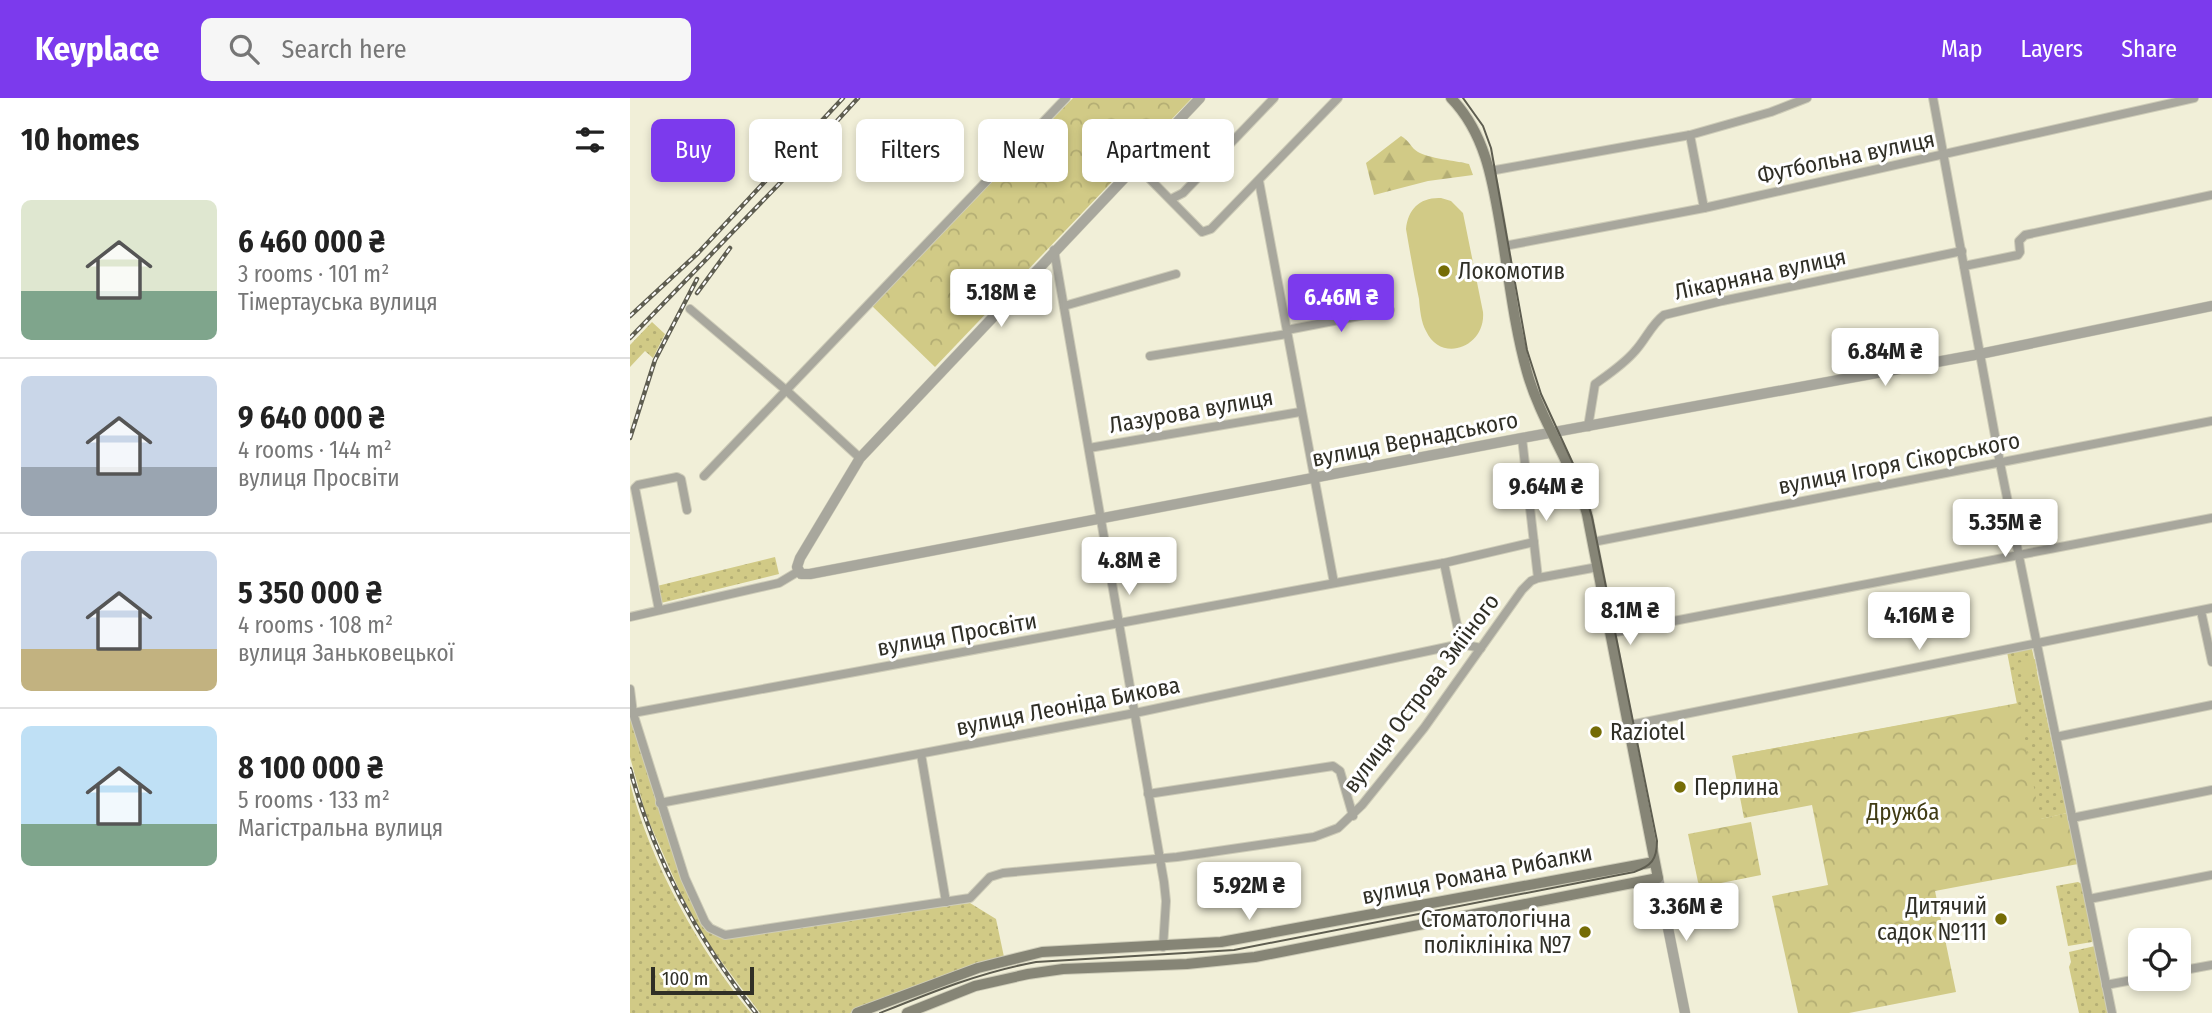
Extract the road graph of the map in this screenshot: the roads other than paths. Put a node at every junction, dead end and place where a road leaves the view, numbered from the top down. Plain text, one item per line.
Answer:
1 (1066, 98) edge
2 (1200, 98) edge
3 (1274, 98) edge
4 (1338, 98) edge
5 (1451, 98) edge
6 (1804, 98) edge
7 (1933, 98) edge
8 (2194, 98) edge
9 (1180, 119) edge
10 (1690, 135) junction
11 (1944, 156) junction
12 (1490, 171) junction
13 (1259, 181) junction
14 (1120, 182) edge
15 (1152, 182) edge
16 (2212, 195) edge
17 (1171, 199) junction
18 (1704, 208) junction
19 (1504, 246) junction
20 (1054, 250) junction
21 (1962, 251) junction
22 (1964, 266) junction
23 (1176, 274) dead end
24 (1064, 306) junction
25 (2212, 306) edge
26 (690, 309) dead end
27 (1390, 310) dead end
28 (1287, 332) junction
29 (1980, 354) junction
30 (1150, 356) dead end
31 (787, 391) junction
32 (1300, 412) junction
33 (2212, 421) edge
34 (1588, 427) junction
35 (1552, 433) junction
36 (1522, 439) junction
37 (1089, 447) junction
38 (860, 458) junction
39 (2000, 463) junction
40 (704, 476) dead end
41 (1313, 478) junction
42 (687, 510) dead end
43 (2212, 518) edge
44 (1100, 519) junction
45 (1534, 542) junction
46 (1593, 542) junction
47 (2019, 556) junction
48 (1444, 563) junction
49 (1598, 567) junction
50 (799, 571) junction
51 (1538, 578) junction
52 (1334, 583) junction
53 (2212, 608) edge
54 (659, 610) junction
55 (2201, 611) junction
56 (630, 619) edge
57 (1119, 624) junction
58 (1611, 633) junction
59 (1461, 643) junction
60 (2036, 643) junction
61 (1481, 648) junction
62 (2212, 662) edge
63 (630, 689) edge
64 (2212, 705) edge
65 (633, 713) junction
66 (1135, 713) junction
67 (1630, 725) junction
68 (2056, 737) junction
69 (921, 754) junction
70 (2212, 790) edge
71 (1148, 794) junction
72 (660, 803) junction
73 (1353, 816) junction
74 (2072, 818) junction
75 (1160, 859) junction
76 (1654, 862) junction
77 (2212, 875) edge
78 (1657, 878) junction
79 (2088, 899) junction
80 (946, 902) junction
81 (1163, 947) junction
82 (2212, 965) edge
83 (2191, 969) edge
84 (2128, 981) edge
85 (2106, 985) junction
86 (857, 1013) edge
87 (907, 1013) edge
88 (1685, 1013) edge
89 (2112, 1013) edge

1 - 31 street
2 - 9 street
3 - 17 street
4 - 13 street
5 - 12 main road
6 - 10 street
7 - 11 street
8 - 11 street, Футбольна вулиця
10 - 12 street
10 - 18 street
11 - 18 street, Футбольна вулиця
11 - 21 street
12 - 19 main road
13 - 17 street
13 - 28 street
14 - 20 street
15 - 17 street
16 - 22 street
18 - 19 street, Футбольна вулиця
19 - 35 main road
20 - 24 street
20 - 38 street
21 - 22 street
21 - 34 street, Лікарняна вулиця
22 - 29 street
23 - 24 street
24 - 37 street
25 - 29 street, вулиця Вернадського
26 - 31 street
27 - 28 street
28 - 30 street
28 - 32 street
29 - 34 street, вулиця Вернадського
29 - 39 street
31 - 38 street
31 - 40 street
32 - 37 street, Лазурова вулиця
32 - 41 street
33 - 39 street, вулиця Ігоря Сікорського
34 - 35 street, вулиця Вернадського
35 - 36 street, вулиця Вернадського
35 - 46 main road
36 - 41 street, вулиця Вернадського
36 - 45 street
37 - 44 street
38 - 50 street
39 - 46 street, вулиця Ігоря Сікорського
39 - 47 street
41 - 44 street, вулиця Вернадського
41 - 52 street
42 - 54 street
43 - 47 street
44 - 50 street, вулиця Вернадського
44 - 57 street
45 - 48 street, вулиця Просвіти
45 - 51 street
46 - 49 main road
47 - 58 street
47 - 60 street
48 - 52 street, вулиця Просвіти
48 - 59 street
49 - 51 street
49 - 58 main road
50 - 54 street, вулиця Вернадського
51 - 61 street, вулиця Острова Зміїного
52 - 57 street, вулиця Просвіти
53 - 55 street
54 - 56 street, вулиця Вернадського
55 - 60 street
55 - 62 street
57 - 65 street, вулиця Просвіти
57 - 66 street
58 - 67 main road
59 - 61 street, вулиця Леоніда Бикова
59 - 66 street, вулиця Леоніда Бикова
60 - 67 street
60 - 68 street
61 - 73 street, вулиця Острова Зміїного
63 - 65 street
64 - 68 street
65 - 72 street
66 - 69 street, вулиця Леоніда Бикова
66 - 71 street
67 - 76 main road
68 - 74 street
69 - 72 street, вулиця Леоніда Бикова
69 - 80 street
70 - 74 street
71 - 73 street
71 - 75 street
72 - 80 street, вулиця Острова Зміїного
73 - 75 street, вулиця Острова Зміїного
74 - 79 street
75 - 80 street, вулиця Острова Зміїного
75 - 81 street
76 - 78 main road
76 - 81 main road, вулиця Романа Рибалки
77 - 79 street
78 - 87 main road, вулиця Романа Рибалки
78 - 88 street
79 - 85 street
81 - 86 main road, вулиця Романа Рибалки
82 - 83 street
84 - 85 street
85 - 89 street

